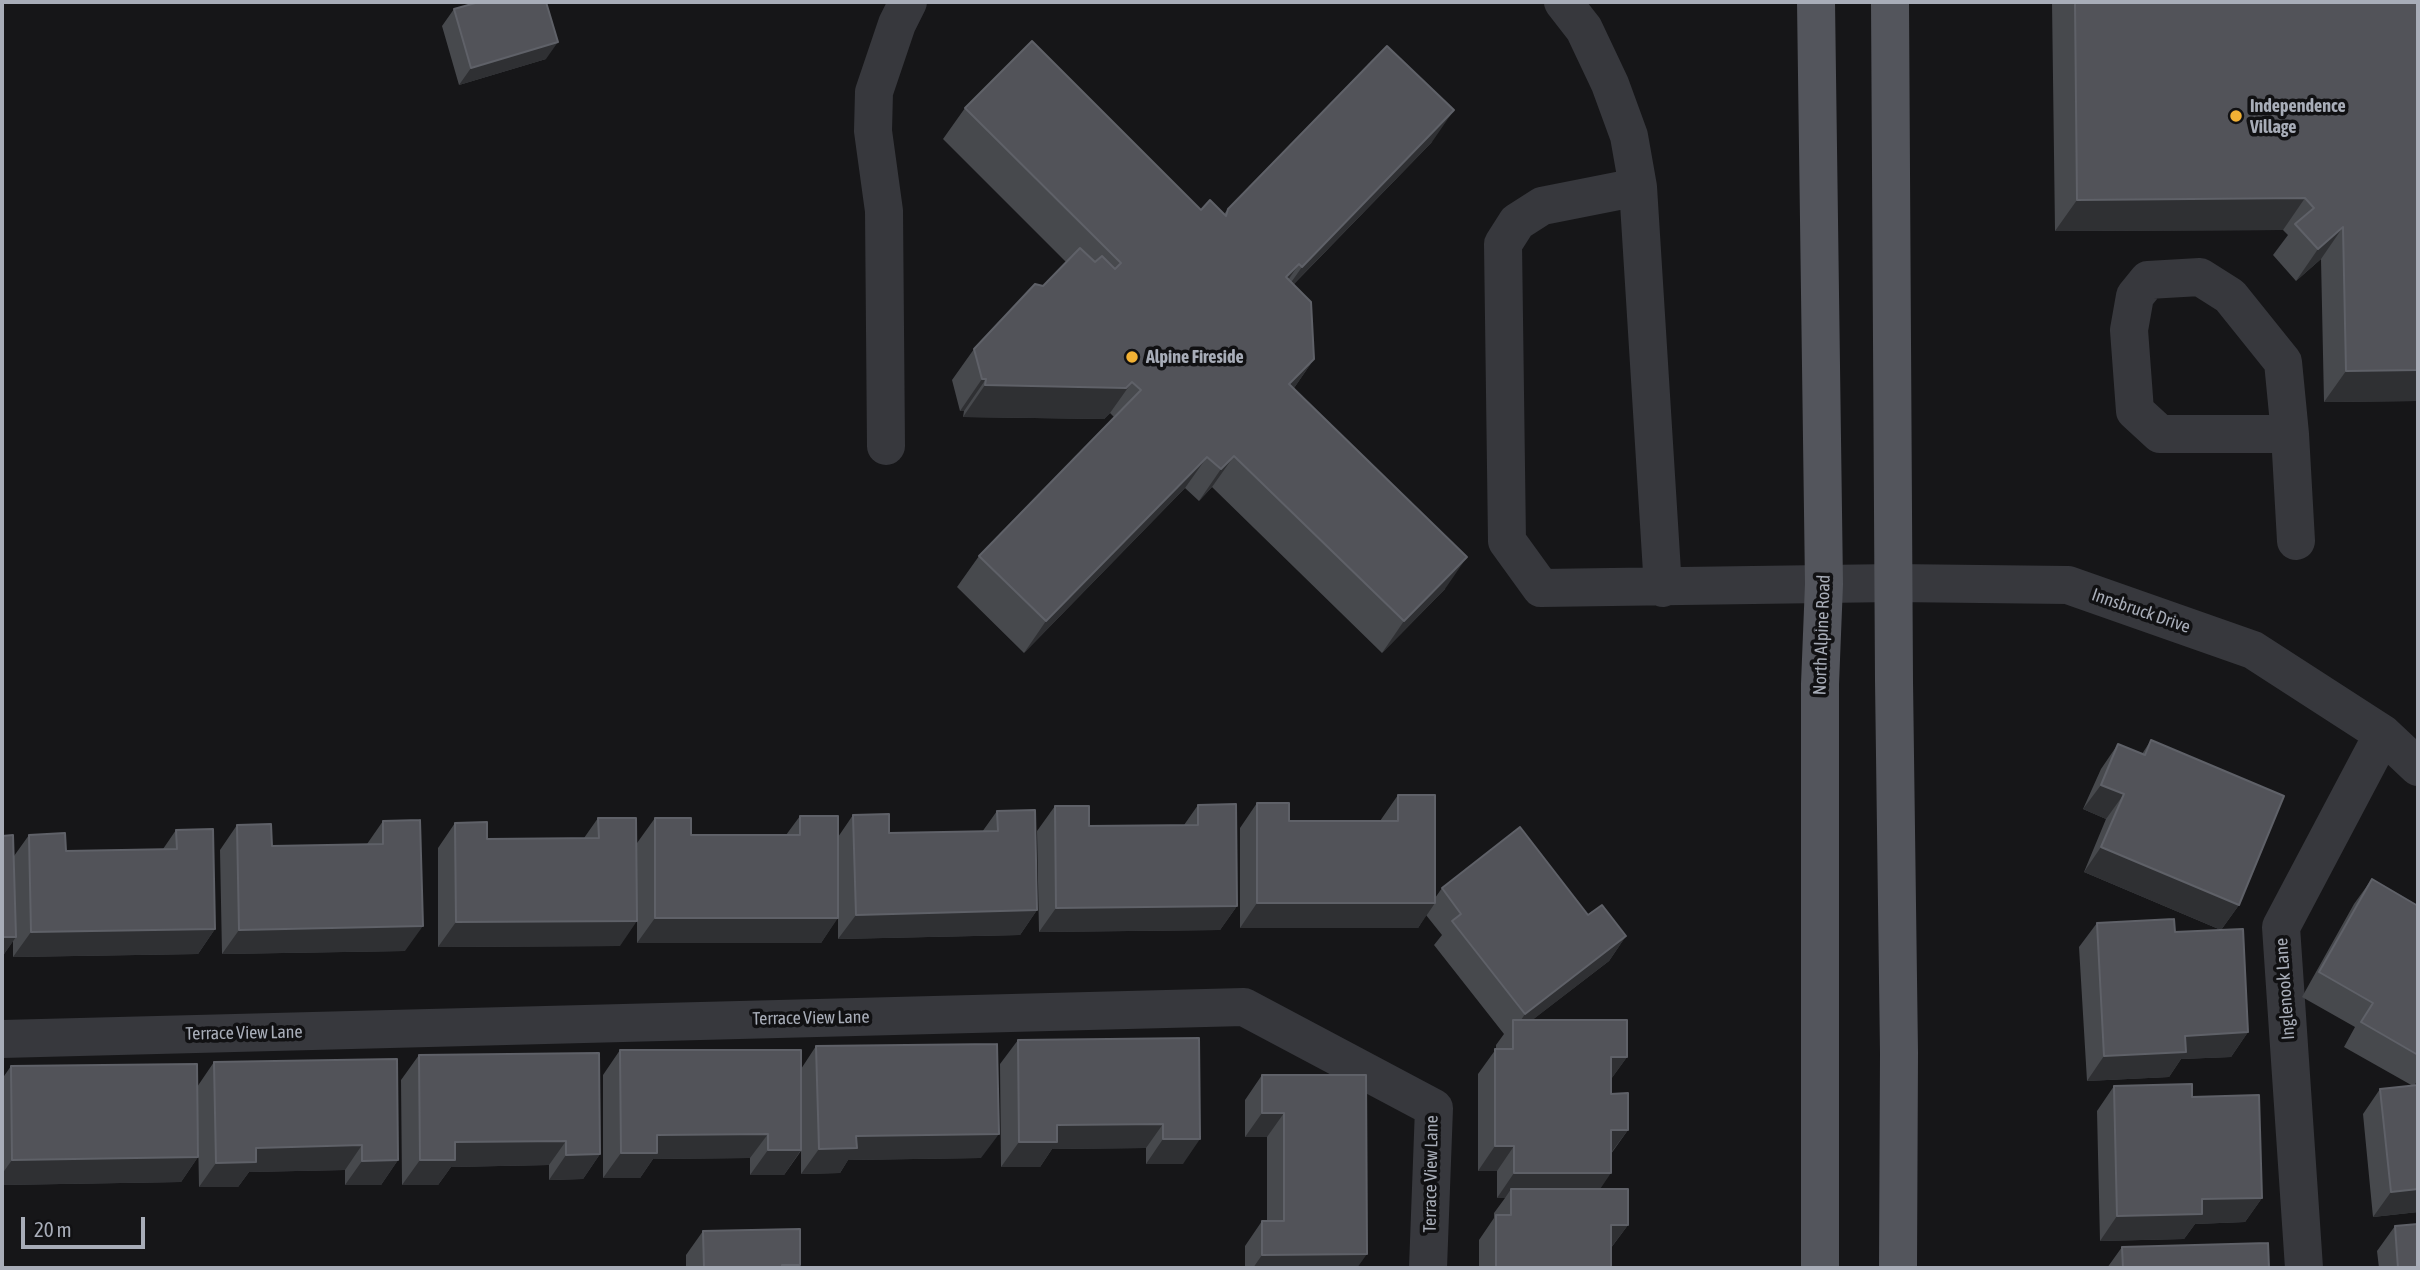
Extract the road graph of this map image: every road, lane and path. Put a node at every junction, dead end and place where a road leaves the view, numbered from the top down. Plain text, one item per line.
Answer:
1 (908, 2) edge
2 (1563, 2) edge
3 (1816, 2) edge
4 (1891, 2) edge
5 (1638, 187) junction
6 (2290, 434) junction
7 (886, 446) dead end
8 (2296, 541) dead end
9 (1894, 583) junction
10 (1824, 584) junction
11 (1662, 588) junction
12 (2384, 734) junction
13 (2418, 767) edge
14 (2, 1039) edge
15 (1428, 1268) edge
16 (1820, 1268) edge
17 (1898, 1268) edge
18 (2304, 1268) edge

1 - 7 street
2 - 5 street
3 - 10 main road, North Alpine Road
4 - 9 main road
5 - 11 street
5 - 11 street, Innsbruck Drive
6 - 6 street
6 - 8 street
9 - 10 street, Innsbruck Drive
9 - 12 street, Innsbruck Drive
9 - 17 main road
10 - 11 street, Innsbruck Drive
10 - 16 main road, North Alpine Road
12 - 13 street, Innsbruck Drive
12 - 18 street, Inglenook Lane
14 - 15 street, Terrace View Lane

